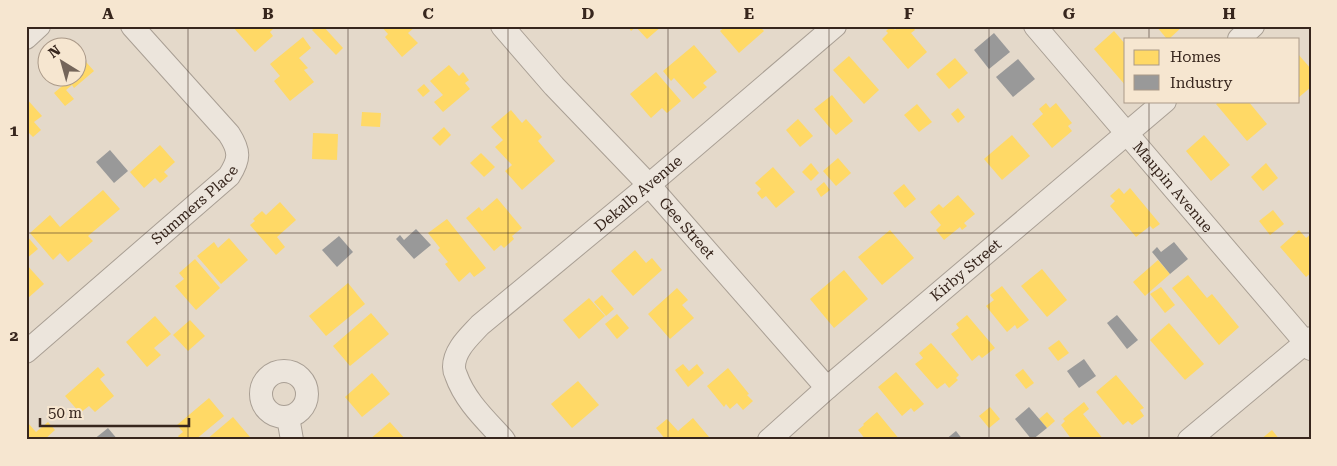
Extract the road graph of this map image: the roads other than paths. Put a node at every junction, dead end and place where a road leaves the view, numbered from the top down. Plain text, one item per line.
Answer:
1 (39, 26) edge
2 (502, 26) edge
3 (835, 26) edge
4 (1035, 26) edge
5 (1253, 26) edge
6 (141, 29) edge
7 (26, 38) edge
8 (1240, 38) edge
9 (1164, 102) edge
10 (1127, 133) junction
11 (649, 185) junction
12 (1309, 343) edge
13 (26, 352) edge
14 (827, 388) junction
15 (288, 417) dead end
16 (292, 440) edge
17 (504, 440) edge
18 (768, 440) edge
19 (1189, 440) edge

1 - 7 street
2 - 11 street, Gee Street
3 - 11 street, Dekalb Avenue
4 - 10 street, Maupin Avenue
5 - 8 street
6 - 13 street, Summers Place
9 - 10 street, Kirby Street
10 - 12 street, Maupin Avenue
10 - 14 street, Kirby Street
11 - 14 street, Gee Street
11 - 17 street, Dekalb Avenue
12 - 19 street
14 - 18 street, Kirby Street
15 - 16 street

